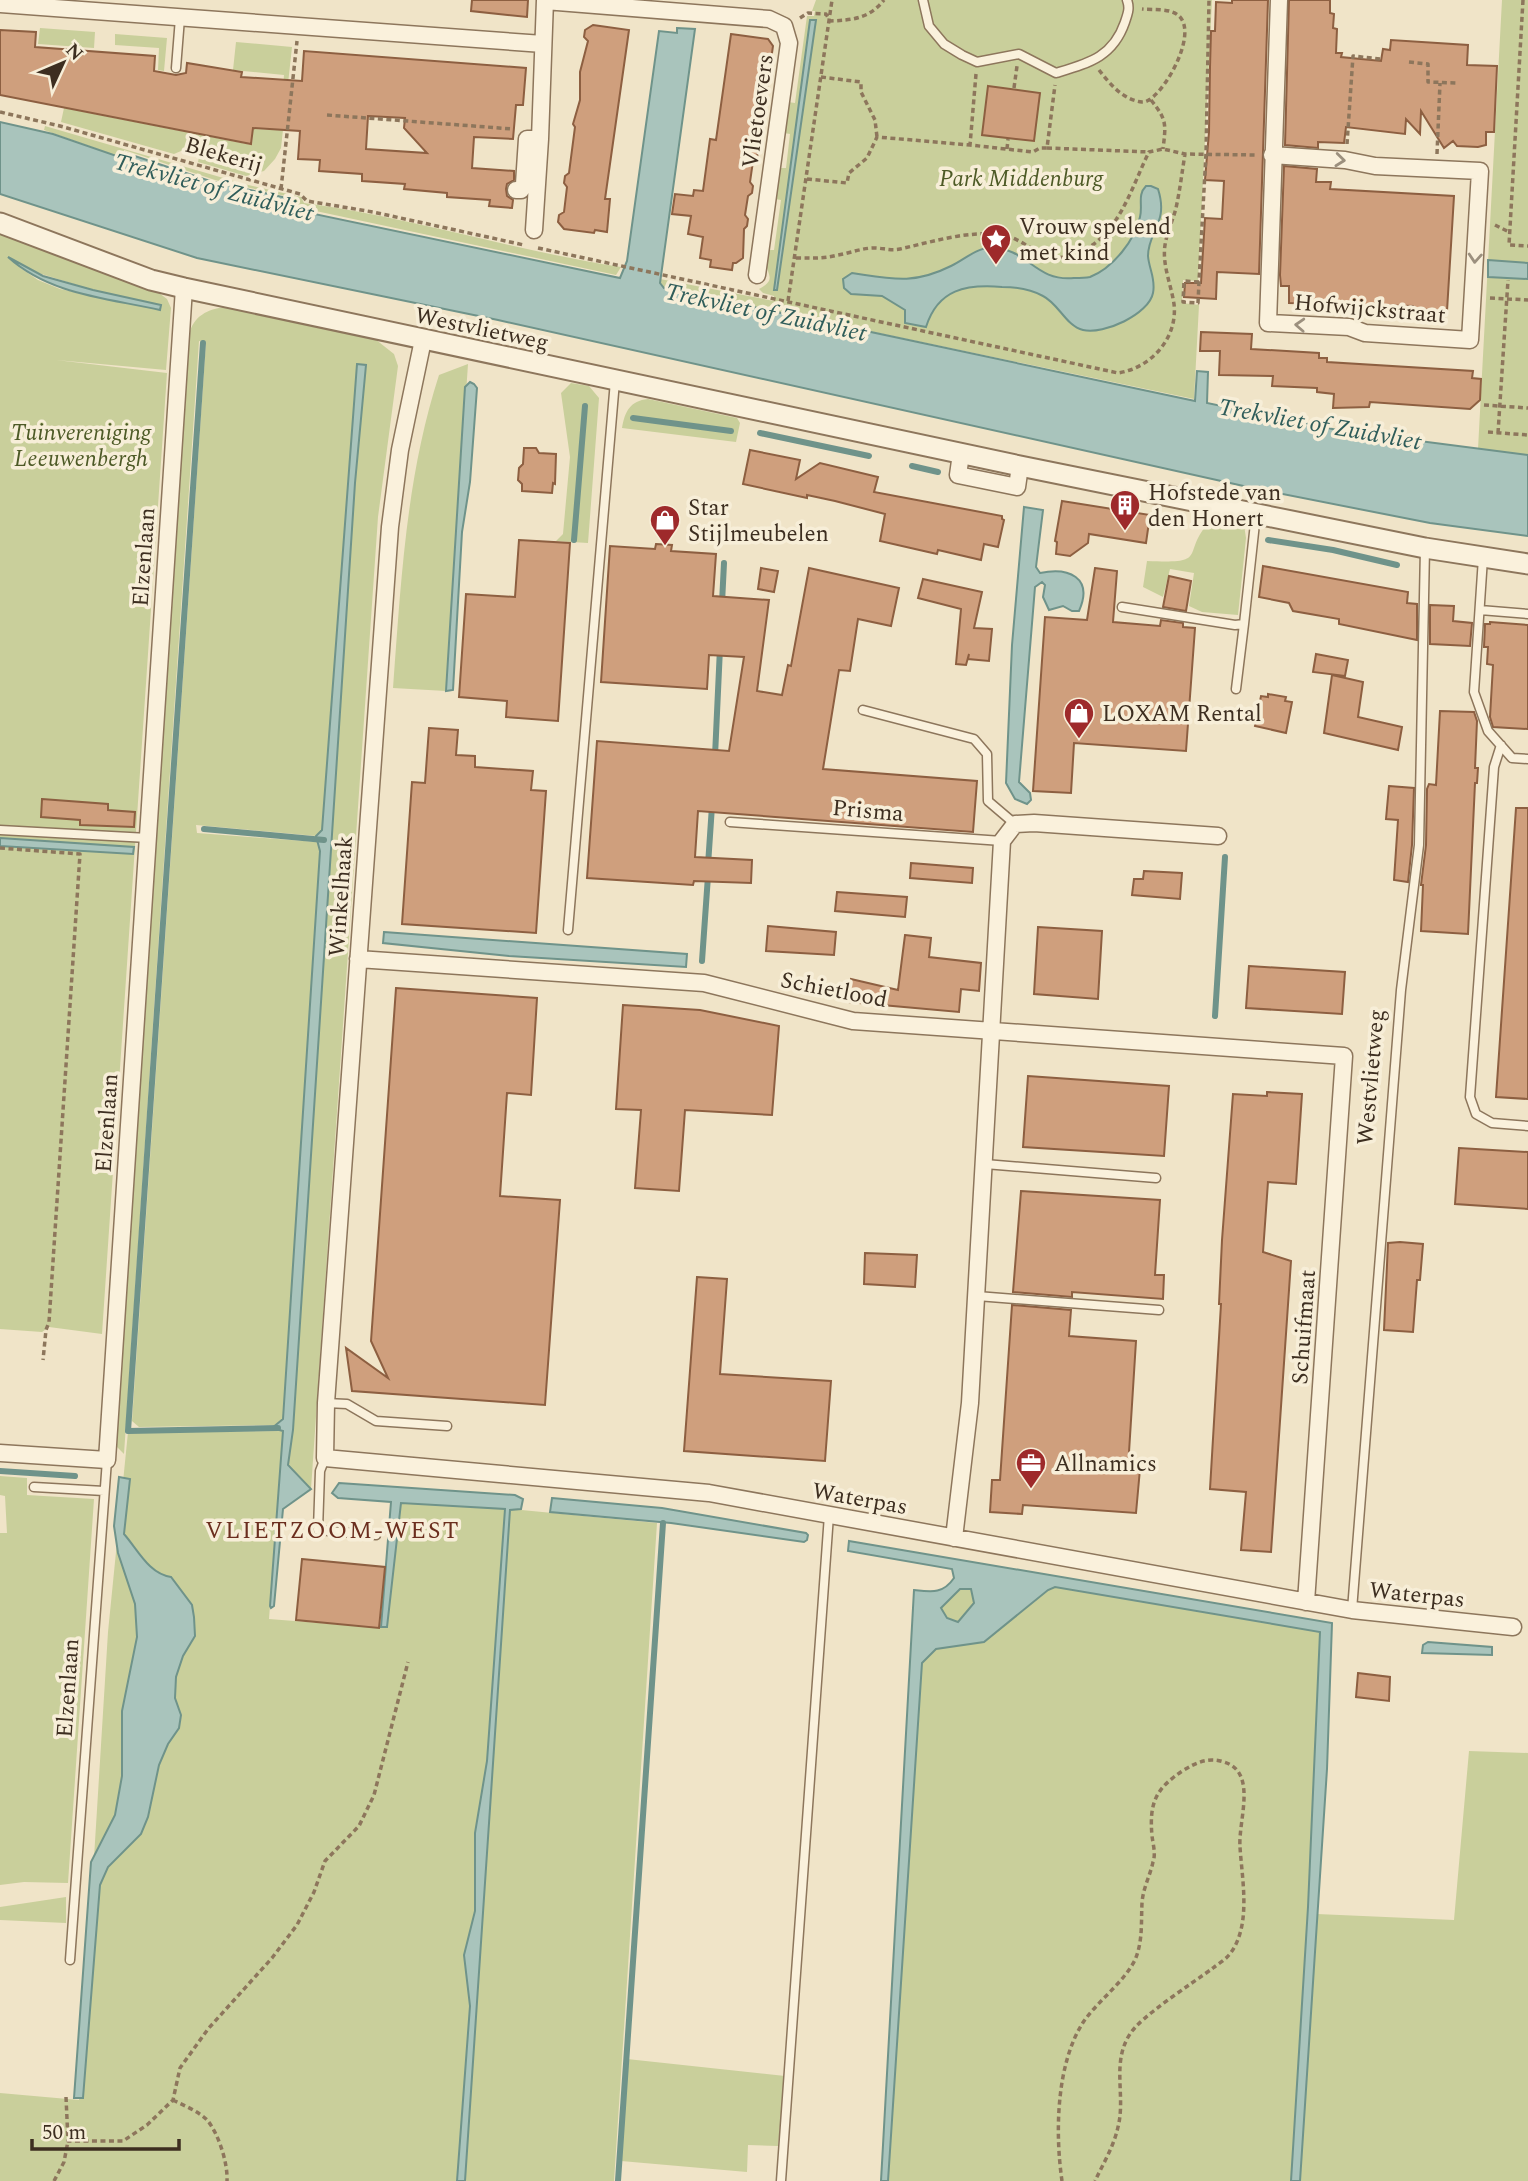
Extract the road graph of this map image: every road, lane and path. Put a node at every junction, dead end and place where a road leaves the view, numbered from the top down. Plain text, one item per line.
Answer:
1 (832, 0) edge
2 (884, 0) edge
3 (923, 0) edge
4 (1209, 0) edge
5 (1279, 0) edge
6 (1523, 0) edge
7 (545, 1) edge
8 (0, 4) edge
9 (1128, 4) edge
10 (121, 7) edge
11 (808, 13) dead end
12 (180, 18) junction
13 (830, 21) junction
14 (298, 26) junction
15 (543, 44) junction
16 (1380, 59) dead end
17 (978, 62) junction
18 (1092, 62) junction
19 (1409, 62) dead end
20 (176, 68) dead end
21 (1016, 72) dead end
22 (1056, 73) junction
23 (821, 77) junction
24 (1440, 83) junction
25 (1457, 83) dead end
26 (1014, 88) dead end
27 (1151, 100) junction
28 (0, 112) edge
29 (327, 115) dead end
30 (540, 135) junction
31 (877, 137) junction
32 (1008, 139) dead end
33 (970, 145) junction
34 (1047, 148) junction
35 (1007, 149) junction
36 (1163, 149) junction
37 (1149, 152) junction
38 (1206, 153) junction
39 (1185, 154) junction
40 (1272, 155) junction
41 (1345, 160) junction
42 (1437, 169) junction
43 (807, 178) junction
44 (281, 189) junction
45 (516, 190) dead end
46 (0, 223) edge
47 (1490, 223) dead end
48 (534, 230) dead end
49 (1509, 232) junction
50 (1528, 246) edge
51 (796, 258) junction
52 (757, 275) dead end
53 (1508, 280) dead end
54 (1199, 282) junction
55 (184, 288) junction
56 (1490, 298) dead end
57 (1506, 299) junction
58 (1528, 300) edge
59 (788, 301) junction
60 (423, 340) junction
61 (615, 381) junction
62 (1484, 405) dead end
63 (1500, 406) junction
64 (1528, 408) edge
65 (1488, 432) dead end
66 (1498, 433) junction
67 (1528, 435) edge
68 (1256, 514) junction
69 (1425, 548) junction
70 (1483, 558) junction
71 (1528, 564) edge
72 (1122, 607) dead end
73 (1480, 610) junction
74 (1528, 614) edge
75 (1244, 624) junction
76 (1236, 689) dead end
77 (863, 709) dead end
78 (1501, 745) junction
79 (1528, 759) edge
80 (730, 822) dead end
81 (1015, 824) junction
82 (0, 830) edge
83 (1218, 836) dead end
84 (148, 838) junction
85 (1002, 841) junction
86 (0, 848) edge
87 (568, 930) dead end
88 (358, 959) junction
89 (990, 1032) junction
90 (1344, 1056) joint
91 (1528, 1126) edge
92 (985, 1164) junction
93 (1156, 1178) dead end
94 (977, 1296) junction
95 (1159, 1310) dead end
96 (43, 1360) dead end
97 (326, 1403) junction
98 (447, 1426) dead end
99 (0, 1452) edge
100 (325, 1458) junction
101 (107, 1460) junction
102 (34, 1487) dead end
103 (104, 1492) junction
104 (829, 1516) junction
105 (376, 1535) dead end
106 (954, 1538) junction
107 (1306, 1602) junction
108 (1352, 1610) junction
109 (1513, 1627) dead end
110 (408, 1662) dead end
111 (70, 1960) dead end
112 (66, 2097) dead end
113 (173, 2101) junction
114 (68, 2141) junction
115 (54, 2181) edge
116 (227, 2181) edge
117 (781, 2181) edge
118 (1062, 2181) edge
119 (1095, 2181) edge

1 - 13 path
2 - 13 path
3 - 17 lane
4 - 38 path
5 - 40 street, Hofwijckstraat
6 - 49 path
7 - 15 street, Vlietoevers
7 - 52 street, Vlietoevers
8 - 10 street
9 - 18 lane
9 - 27 path
10 - 12 street
11 - 13 path
12 - 14 street
12 - 20 lane
13 - 23 path
14 - 15 street
14 - 44 path, Blekerij
15 - 30 street, Vlietoevers
16 - 41 path
17 - 22 lane
17 - 33 path
18 - 22 lane
18 - 27 path
19 - 24 path
21 - 26 path
22 - 34 path
23 - 31 path
23 - 43 path
24 - 25 path
24 - 42 path
27 - 36 path
28 - 44 path, Blekerij
29 - 30 path
30 - 45 street
30 - 48 street, Vlietoevers
31 - 33 path
31 - 43 path
32 - 35 path
33 - 35 path
34 - 35 path
34 - 37 path
36 - 37 path
36 - 39 path
37 - 51 path
38 - 39 path
38 - 40 path
38 - 54 path
39 - 59 path
40 -> 41 street, Hofwijckstraat
42 -> 40 street, Hofwijckstraat
41 - 42 street, Hofwijckstraat
43 - 51 path
44 - 59 path
46 - 55 street, Westvlietweg
47 - 49 path
49 - 50 path
51 - 59 path
53 - 57 path
54 - 54 path
55 - 60 street, Westvlietweg
55 - 84 street, Elzenlaan
56 - 57 path
57 - 58 path
57 - 63 path
60 - 61 street, Westvlietweg
60 - 88 street, Winkelhaak
61 - 68 street, Westvlietweg
61 - 87 lane
62 - 63 path
63 - 64 path
63 - 66 path
65 - 66 path
66 - 67 path
68 - 69 street, Westvlietweg
68 - 75 lane
69 - 70 street, Westvlietweg
69 - 108 lane, Westvlietweg
70 - 71 street, Westvlietweg
70 - 73 lane
72 - 75 lane
73 - 74 lane
73 - 78 lane
75 - 76 lane
77 - 81 lane
78 - 79 lane
78 - 91 lane
80 - 85 lane, Prisma
81 - 83 street
81 - 85 street
82 - 84 lane
84 - 101 street, Elzenlaan
85 - 89 street
86 - 96 path
88 - 89 street, Schietlood
88 - 97 street, Winkelhaak
89 - 90 street, Schietlood
89 - 92 street
90 - 107 street, Schuifmaat
92 - 93 lane
92 - 94 street
94 - 95 lane
94 - 106 street
97 - 98 lane
97 - 100 street, Winkelhaak
99 - 101 street
100 - 104 street, Waterpas
100 - 105 lane
101 - 103 lane, Elzenlaan
102 - 103 lane
103 - 111 lane, Elzenlaan
104 - 106 street, Waterpas
104 - 117 lane
106 - 107 street, Waterpas
107 - 108 street, Waterpas
108 - 109 street, Waterpas
110 - 113 path
112 - 114 path
113 - 114 path
113 - 116 path
114 - 115 path
118 - 119 path

